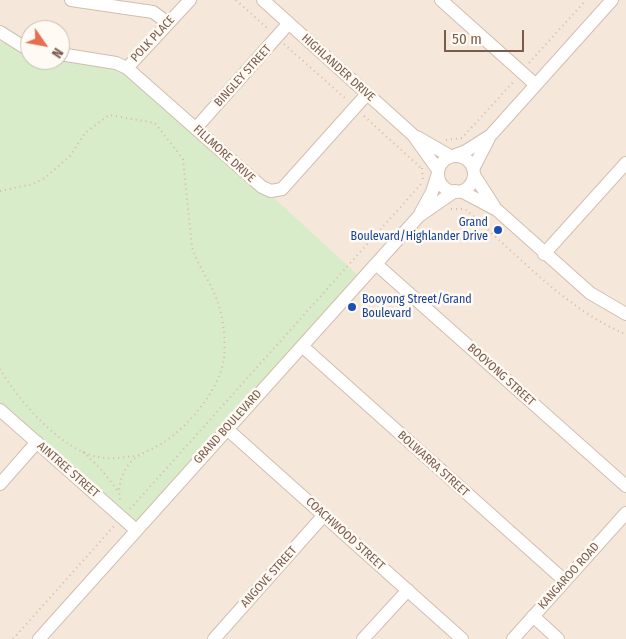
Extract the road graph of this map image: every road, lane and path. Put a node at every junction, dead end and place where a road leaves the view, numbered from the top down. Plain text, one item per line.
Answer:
1 (71, 0) edge
2 (190, 0) edge
3 (236, 0) edge
4 (263, 0) edge
5 (441, 0) edge
6 (586, 0) edge
7 (612, 0) edge
8 (168, 23) junction
9 (289, 24) junction
10 (0, 32) edge
11 (277, 37) junction
12 (0, 42) edge
13 (20, 44) edge
14 (20, 47) edge
15 (70, 55) edge
16 (127, 68) junction
17 (522, 72) junction
18 (536, 85) junction
19 (367, 94) junction
20 (355, 107) junction
21 (196, 128) junction
22 (413, 135) junction
23 (490, 136) junction
24 (462, 138) dead end
25 (452, 156) junction
26 (626, 163) edge
27 (421, 168) dead end
28 (438, 172) junction
29 (473, 172) junction
30 (422, 183) dead end
31 (458, 191) junction
32 (0, 192) edge
33 (466, 209) dead end
34 (497, 210) junction
35 (418, 216) junction
36 (544, 254) junction
37 (376, 264) junction
38 (626, 314) edge
39 (626, 334) edge
40 (302, 346) junction
41 (0, 369) edge
42 (0, 410) edge
43 (227, 429) junction
44 (37, 442) junction
45 (80, 450) junction
46 (142, 455) junction
47 (0, 484) edge
48 (626, 486) edge
49 (118, 492) junction
50 (120, 500) dead end
51 (626, 513) edge
52 (324, 515) junction
53 (122, 518) junction
54 (136, 530) junction
55 (565, 581) junction
56 (408, 590) junction
57 (533, 616) junction
58 (13, 639) edge
59 (39, 639) edge
60 (214, 639) edge
61 (363, 639) edge
62 (462, 639) edge
63 (513, 639) edge
64 (558, 639) edge

1 - 8 street
2 - 8 street, POLK PLACE
3 - 11 path
4 - 9 street, HIGHLANDER DRIVE
5 - 17 street
6 - 17 path
7 - 18 street
8 - 16 street, POLK PLACE
9 - 11 street, BINGLEY STREET
9 - 19 street, HIGHLANDER DRIVE
10 - 13 street
11 - 20 path
11 - 21 street, BINGLEY STREET
12 - 14 street
15 - 16 street, FILLMORE DRIVE
16 - 21 street, FILLMORE DRIVE
17 - 18 street
17 - 24 path
18 - 23 street
19 - 20 street, FILLMORE DRIVE
19 - 22 street, HIGHLANDER DRIVE
20 - 21 street, FILLMORE DRIVE
20 - 27 path
22 - 25 street, HIGHLANDER DRIVE
22 - 28 street, HIGHLANDER DRIVE
23 - 25 street
23 - 29 street
25 - 28 street
25 - 29 street
26 - 36 street
28 - 31 street
28 - 35 street, GRAND BOULEVARD
29 - 31 street
29 - 34 street
30 - 53 path
31 - 34 street
31 - 35 street, GRAND BOULEVARD
32 - 46 path
33 - 39 path
34 - 36 street
35 - 37 street, GRAND BOULEVARD
36 - 38 street
37 - 40 street, GRAND BOULEVARD
37 - 48 street, BOOYONG STREET
40 - 43 street, GRAND BOULEVARD
40 - 55 street, BOLWARRA STREET
41 - 45 path
42 - 44 street, AINTREE STREET
43 - 52 street, COACHWOOD STREET
43 - 54 street, GRAND BOULEVARD
44 - 47 street
44 - 53 street, AINTREE STREET
45 - 46 path
45 - 49 path
46 - 49 path
49 - 50 path
51 - 55 street, KANGAROO ROAD
52 - 56 street, COACHWOOD STREET
52 - 60 street, ANGOVE STREET
53 - 54 street, AINTREE STREET
53 - 58 path
54 - 59 street, GRAND BOULEVARD
55 - 57 street, KANGAROO ROAD
56 - 61 street
56 - 62 street, COACHWOOD STREET
57 - 63 street, KANGAROO ROAD
57 - 64 street

